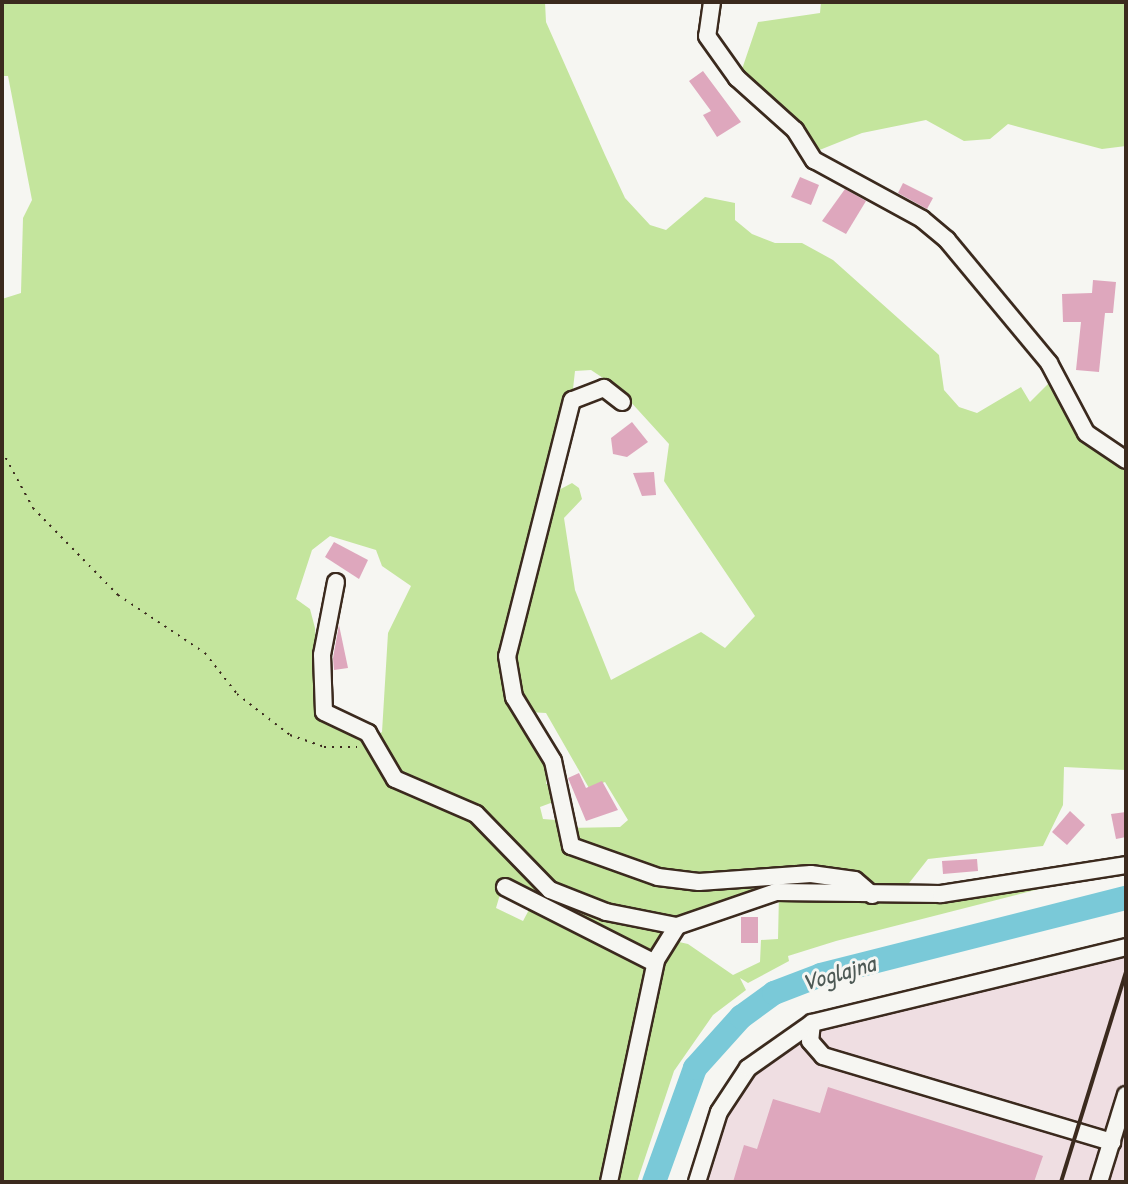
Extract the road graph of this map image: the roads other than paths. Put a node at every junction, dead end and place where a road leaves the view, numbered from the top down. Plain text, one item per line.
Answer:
1 (712, 2) edge
2 (622, 402) dead end
3 (1126, 460) edge
4 (336, 582) dead end
5 (1126, 865) edge
6 (505, 887) dead end
7 (872, 895) junction
8 (677, 926) junction
9 (1126, 947) edge
10 (655, 963) junction
11 (812, 1023) junction
12 (1126, 1095) edge
13 (1117, 1138) edge
14 (609, 1182) edge
15 (697, 1182) edge
16 (1099, 1182) edge

1 - 3 street
2 - 7 street
4 - 8 street
5 - 7 street
6 - 10 street
7 - 8 street
8 - 10 street
9 - 11 street
10 - 14 street
11 - 13 street
11 - 15 street
12 - 13 street
13 - 16 street

